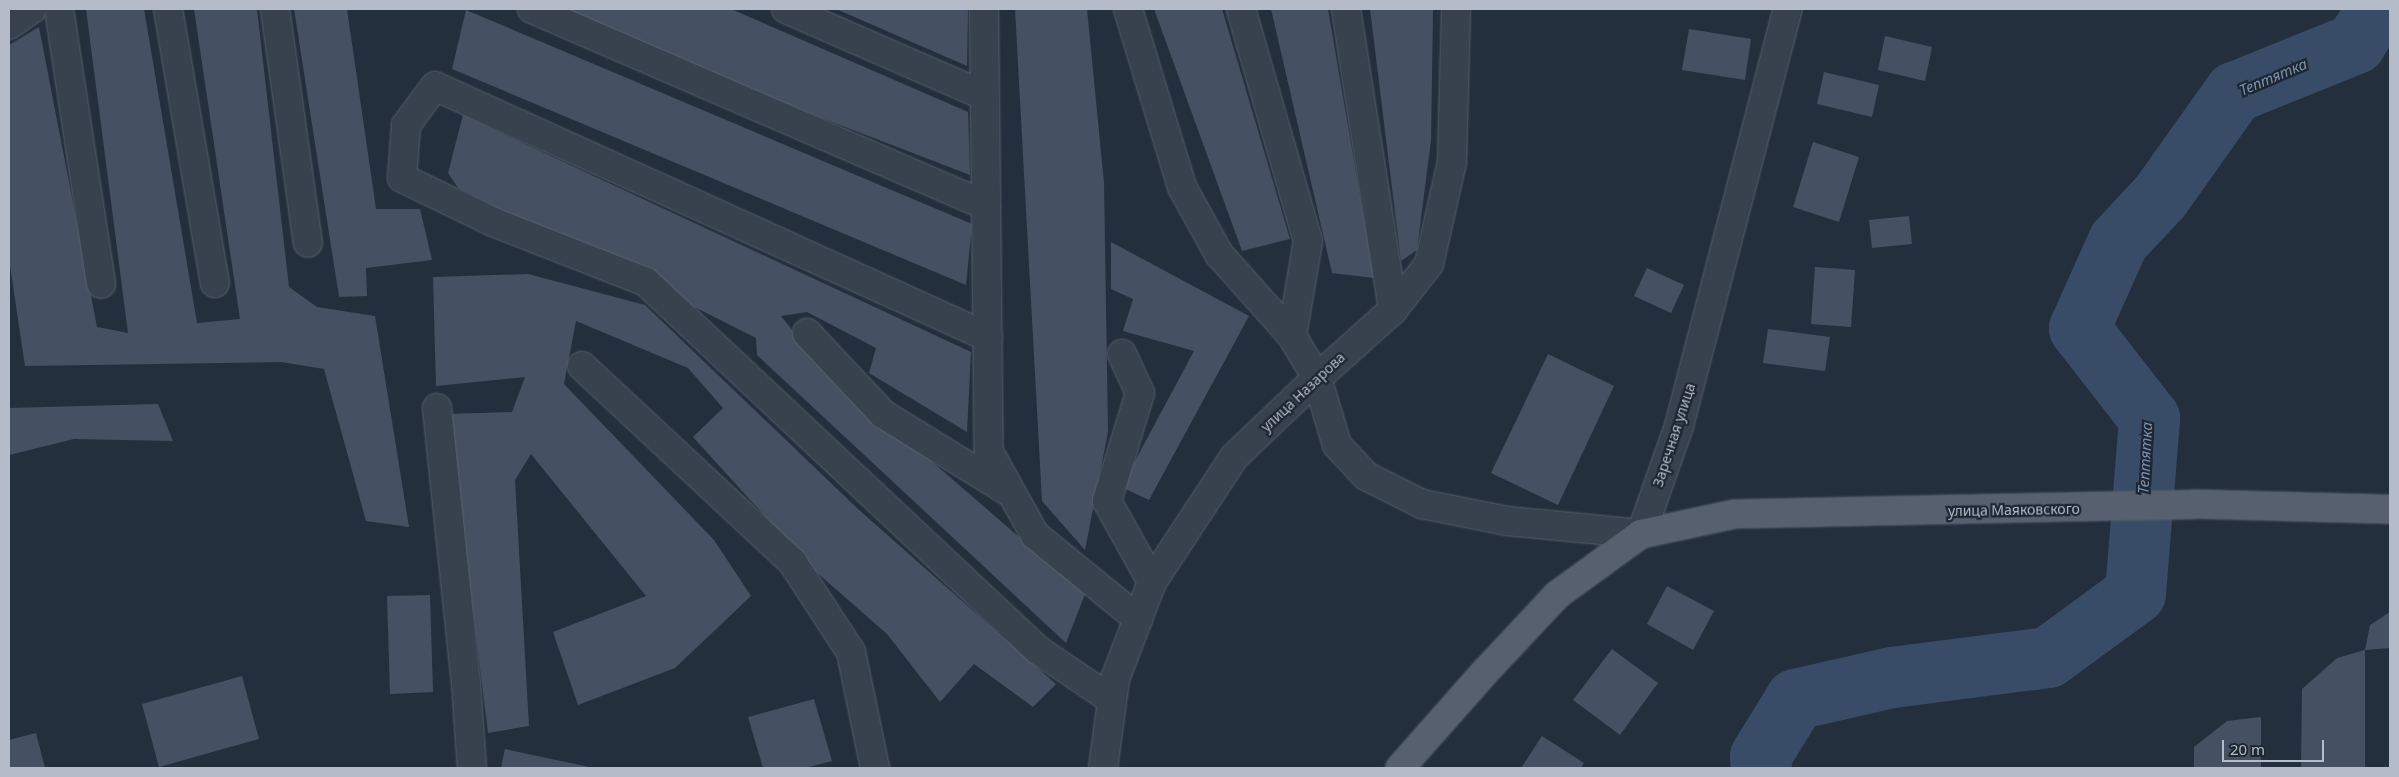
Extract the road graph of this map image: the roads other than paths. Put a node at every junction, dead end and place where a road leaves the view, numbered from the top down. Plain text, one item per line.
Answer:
1 (32, 9) edge
2 (59, 9) edge
3 (168, 9) edge
4 (275, 9) edge
5 (532, 9) edge
6 (786, 9) edge
7 (984, 9) edge
8 (1128, 9) edge
9 (1241, 9) edge
10 (1346, 9) edge
11 (1456, 9) edge
12 (1788, 9) edge
13 (9, 25) edge
14 (985, 96) junction
15 (986, 205) junction
16 (308, 243) dead end
17 (215, 283) dead end
18 (101, 284) dead end
19 (1393, 310) junction
20 (806, 333) dead end
21 (1292, 336) junction
22 (988, 337) junction
23 (1122, 354) dead end
24 (582, 366) dead end
25 (1317, 378) junction
26 (437, 408) dead end
27 (1012, 494) junction
28 (2390, 509) edge
29 (1640, 534) junction
30 (1152, 582) junction
31 (1138, 619) junction
32 (1112, 700) junction
33 (472, 768) edge
34 (875, 768) edge
35 (1103, 768) edge
36 (1400, 768) edge

1 - 13 street
2 - 18 street
3 - 17 street
4 - 16 street
5 - 15 street
6 - 14 street
7 - 14 street
8 - 21 street
9 - 21 street
10 - 19 street
11 - 19 street, улица Назарова
12 - 29 street, Заречная улица
14 - 15 street
15 - 22 street
19 - 25 street, улица Назарова
20 - 27 street
21 - 25 street
22 - 27 street
22 - 32 street
23 - 30 street
24 - 34 street
25 - 29 street
25 - 30 street, улица Назарова
26 - 33 street
27 - 31 street
28 - 29 main road, улица Маяковского
29 - 36 main road
30 - 31 street, улица Назарова
31 - 32 street, улица Назарова
32 - 35 street, улица Назарова

